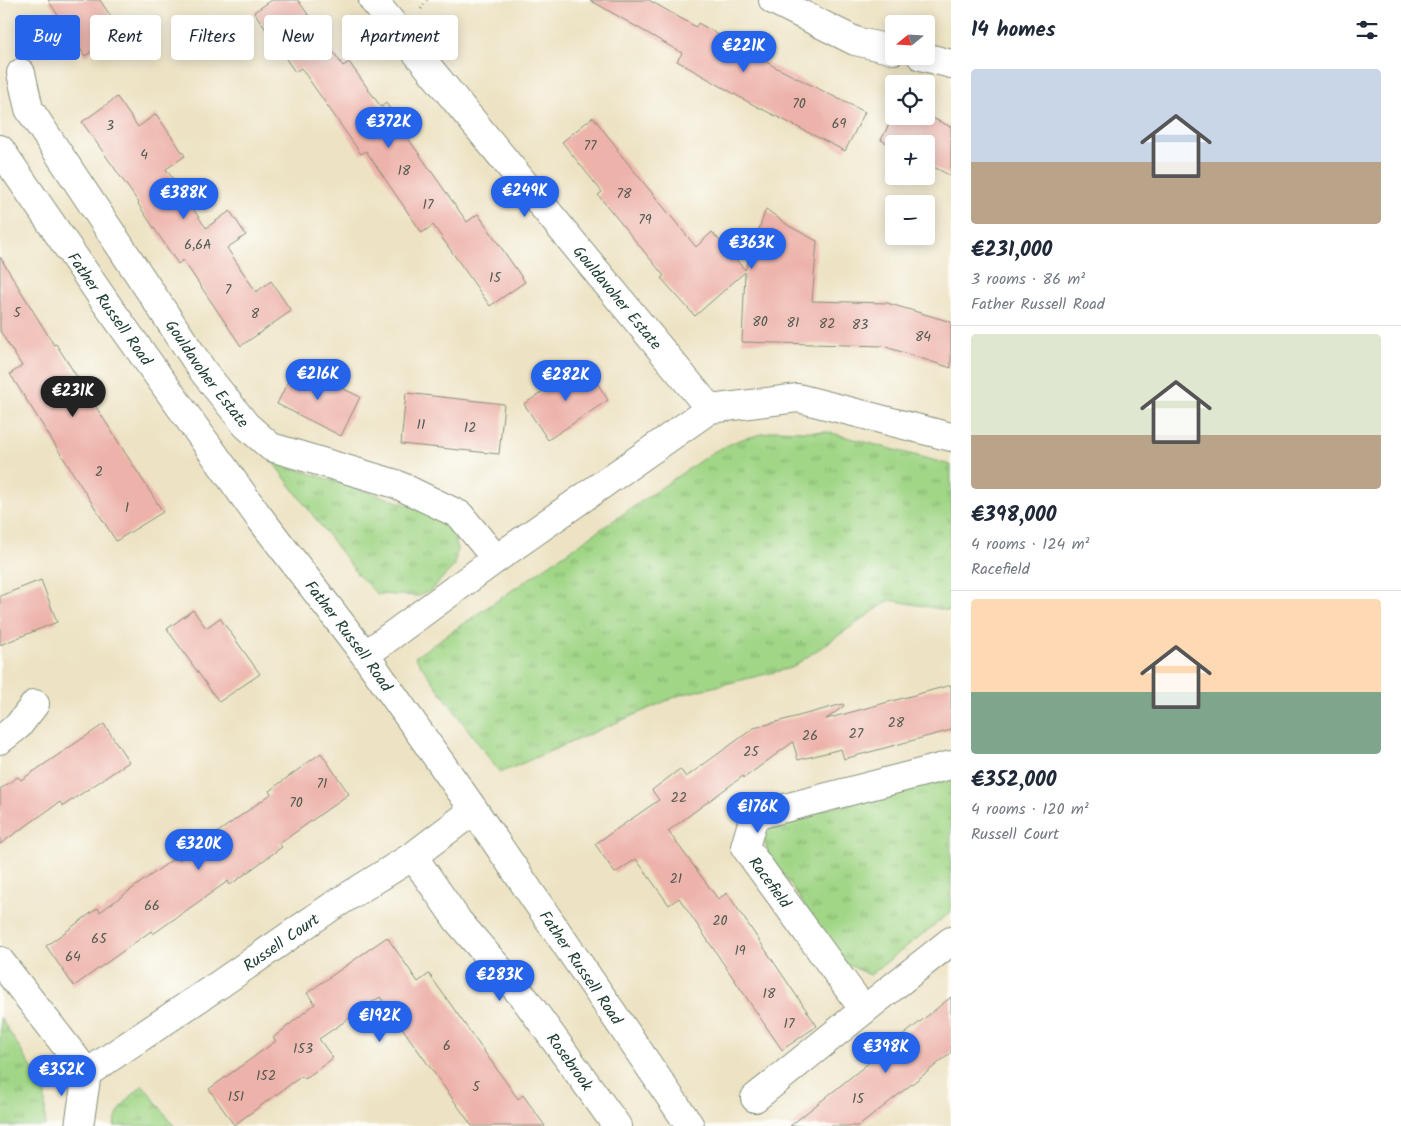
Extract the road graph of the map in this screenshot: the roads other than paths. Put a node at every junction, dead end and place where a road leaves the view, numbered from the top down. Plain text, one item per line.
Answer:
1 (373, 0) edge
2 (773, 0) edge
3 (885, 48) edge
4 (935, 60) edge
5 (951, 64) edge
6 (21, 73) dead end
7 (0, 149) edge
8 (710, 409) junction
9 (951, 437) edge
10 (496, 559) junction
11 (365, 655) junction
12 (35, 704) dead end
13 (0, 740) edge
14 (951, 765) edge
15 (474, 810) junction
16 (413, 856) junction
17 (951, 941) edge
18 (0, 961) edge
19 (864, 1010) junction
20 (87, 1073) junction
21 (756, 1098) dead end
22 (79, 1126) edge
23 (616, 1126) edge
24 (690, 1126) edge

1 - 8 street, Gouldavoher Estate
2 - 3 street
4 - 5 street
6 - 10 street, Gouldavoher Estate
7 - 11 street, Father Russell Road
8 - 9 street
8 - 10 street
10 - 11 street
11 - 15 street, Father Russell Road
12 - 13 street
14 - 19 street, Racefield
15 - 16 street, Russell Court
15 - 24 street, Father Russell Road
16 - 20 street, Russell Court
16 - 23 street, Rosebrook
17 - 19 street
18 - 20 street
19 - 21 street
20 - 22 street

